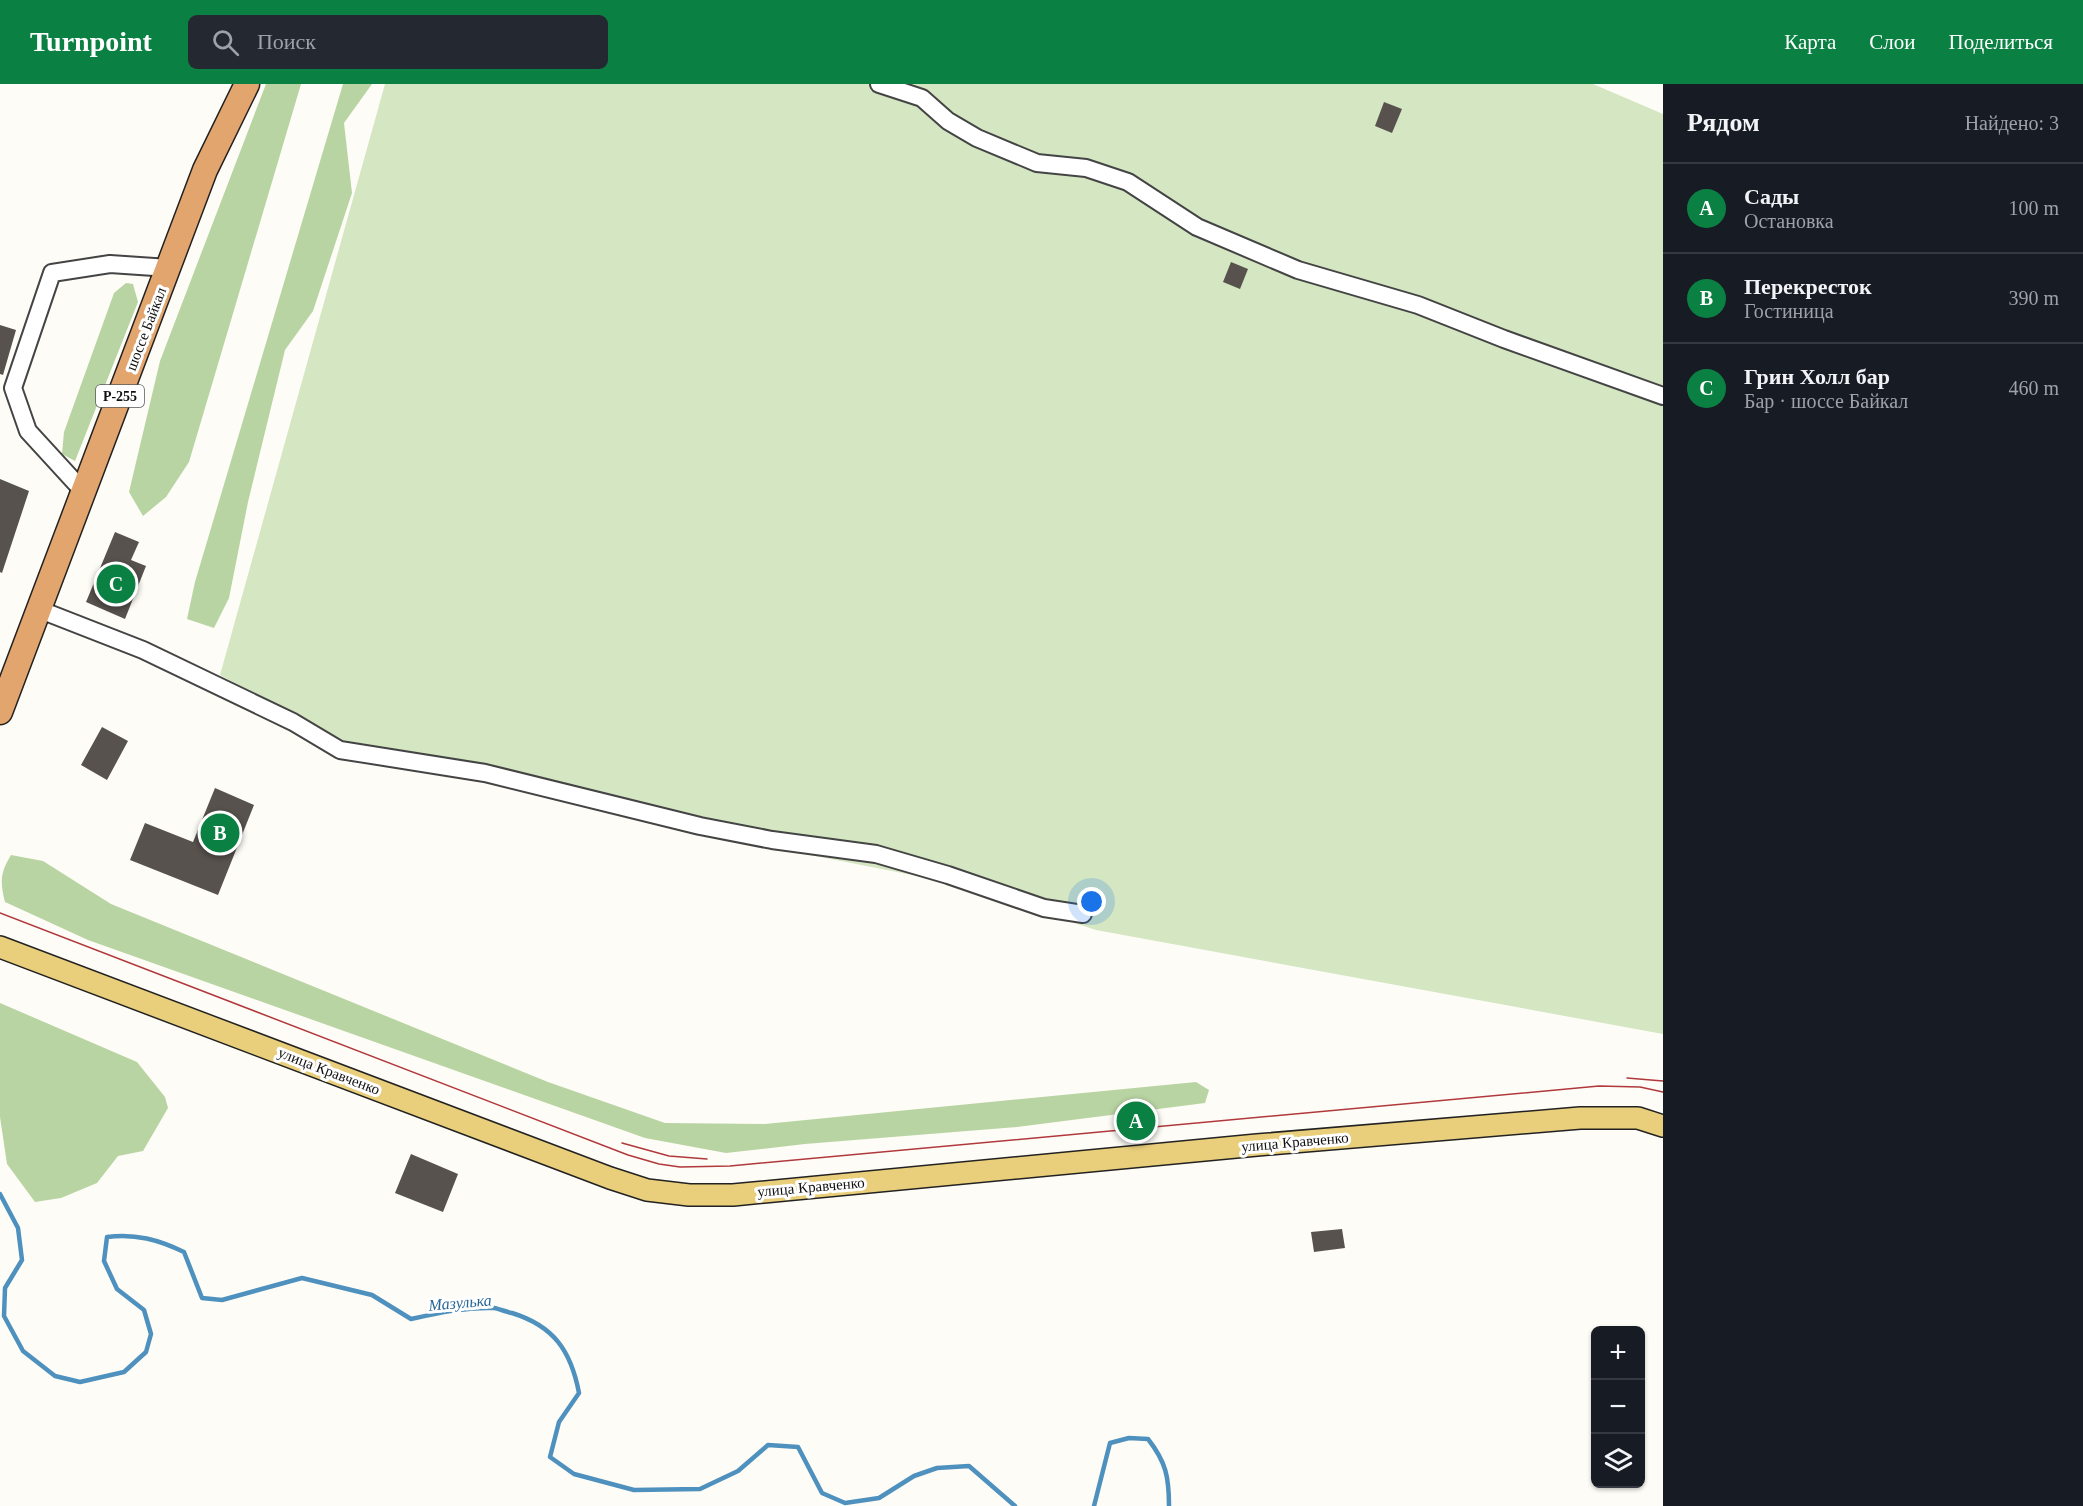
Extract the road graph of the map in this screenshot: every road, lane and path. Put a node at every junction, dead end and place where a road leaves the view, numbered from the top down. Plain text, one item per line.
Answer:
1 (248, 84) edge
2 (879, 84) edge
3 (169, 268) junction
4 (1663, 396) edge
5 (83, 491) junction
6 (38, 609) junction
7 (0, 712) edge
8 (1083, 914) dead end
9 (0, 947) edge
10 (1663, 1125) edge

1 - 3 highway, шоссе Байкал / Р-255
2 - 4 street
3 - 5 highway, шоссе Байкал / Р-255
3 - 5 street
5 - 6 highway, шоссе Байкал / Р-255
6 - 7 highway, шоссе Байкал / Р-255
6 - 8 street
9 - 10 main road, улица Кравченко

